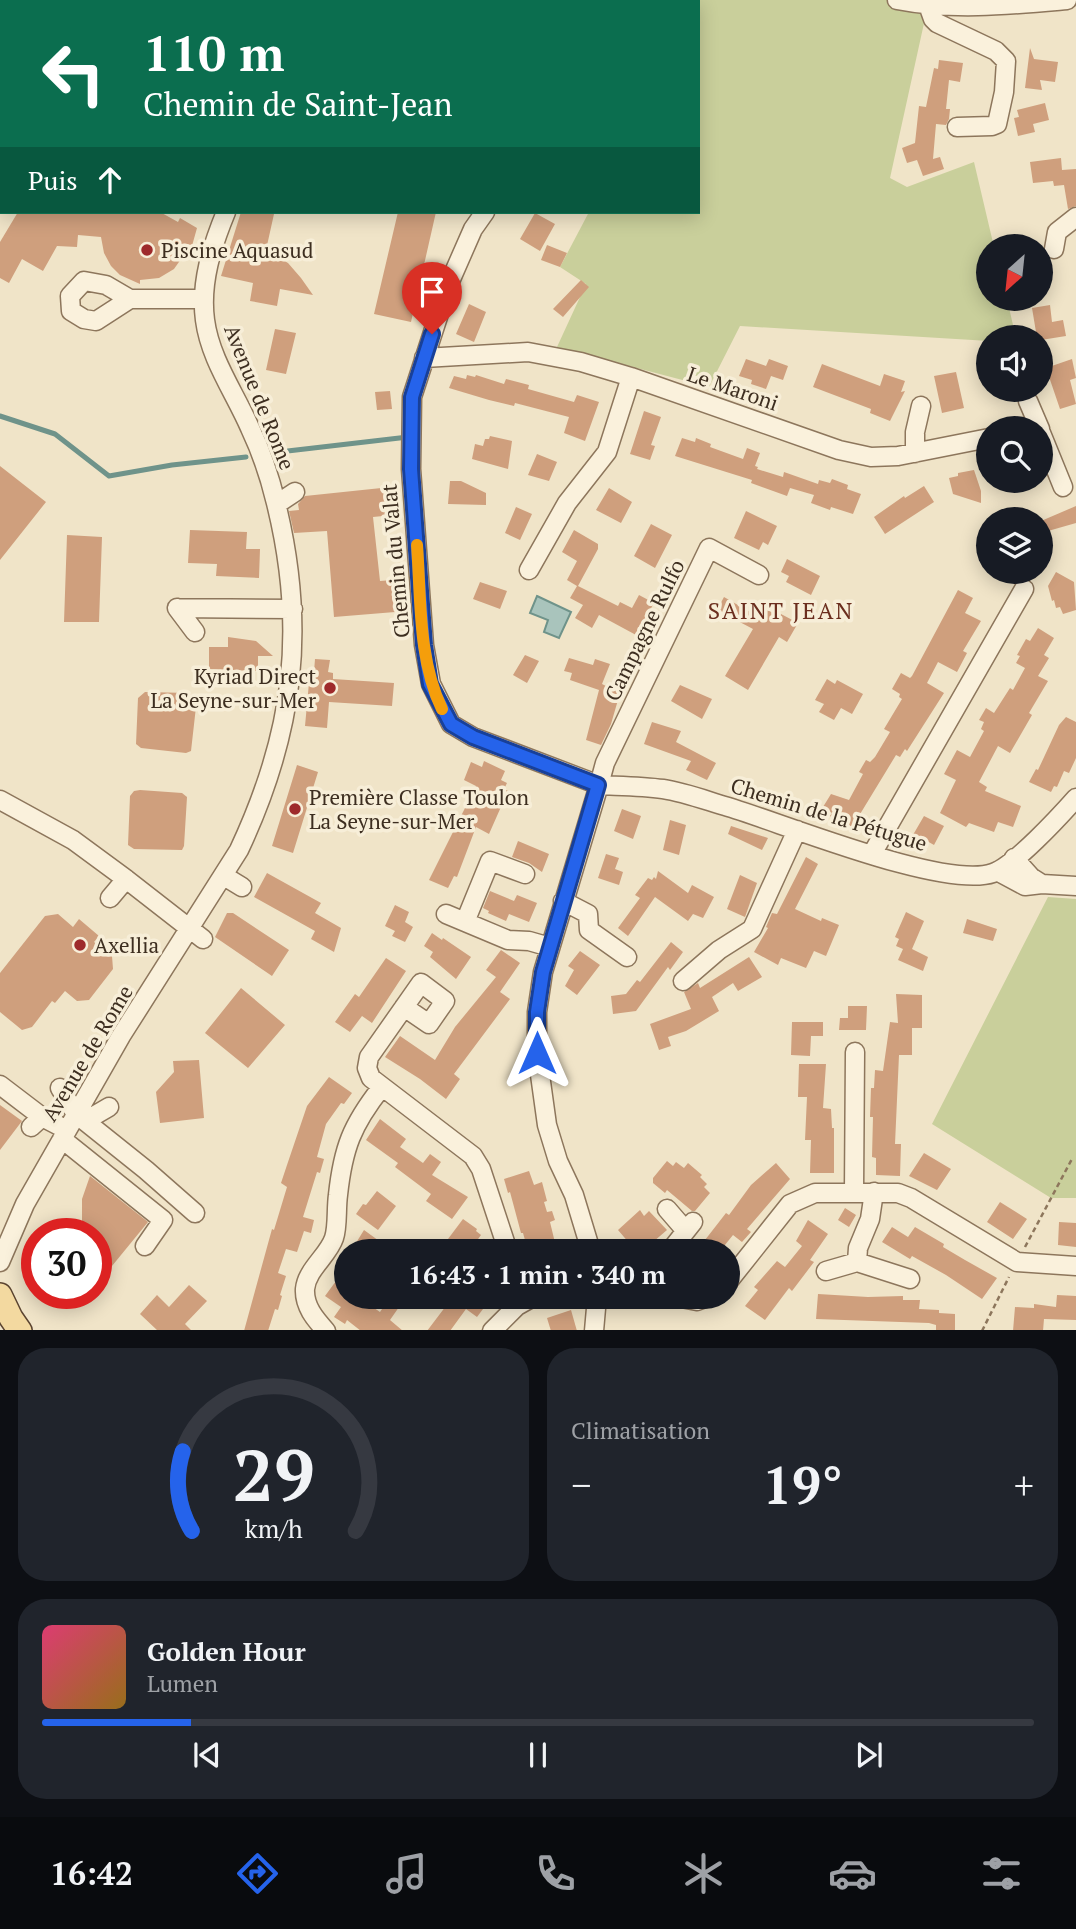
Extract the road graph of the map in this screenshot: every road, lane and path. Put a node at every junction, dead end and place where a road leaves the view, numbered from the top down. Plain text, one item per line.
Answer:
1 (897, 0) edge
2 (1067, 0) edge
3 (928, 5) junction
4 (957, 127) dead end
5 (225, 214) edge
6 (484, 214) edge
7 (1076, 217) edge
8 (1054, 249) dead end
9 (130, 299) dead end
10 (204, 299) junction
11 (424, 358) junction
12 (631, 377) junction
13 (921, 406) dead end
14 (976, 441) edge
15 (915, 453) junction
16 (1053, 464) edge
17 (1063, 487) dead end
18 (295, 492) dead end
19 (277, 504) junction
20 (529, 570) dead end
21 (759, 575) dead end
22 (1024, 589) dead end
23 (298, 619) junction
24 (195, 632) dead end
25 (598, 785) junction
26 (1076, 798) edge
27 (0, 800) edge
28 (797, 830) junction
29 (872, 854) junction
30 (1014, 858) junction
31 (998, 871) junction
32 (525, 874) dead end
33 (224, 876) junction
34 (126, 879) junction
35 (1042, 884) junction
36 (1076, 886) edge
37 (242, 887) dead end
38 (110, 898) dead end
39 (563, 901) junction
40 (446, 914) dead end
41 (465, 922) junction
42 (196, 935) junction
43 (550, 947) junction
44 (627, 957) dead end
45 (683, 981) dead end
46 (404, 1007) dead end
47 (855, 1052) dead end
48 (0, 1085) edge
49 (60, 1088) dead end
50 (382, 1088) junction
51 (109, 1107) dead end
52 (81, 1117) junction
53 (65, 1134) junction
54 (1073, 1157) dead end
55 (854, 1191) junction
56 (874, 1192) junction
57 (25, 1204) junction
58 (667, 1209) dead end
59 (195, 1213) dead end
60 (0, 1231) edge
61 (504, 1239) edge
62 (587, 1239) edge
63 (680, 1239) edge
64 (145, 1246) dead end
65 (0, 1262) edge
66 (857, 1262) junction
67 (1017, 1262) junction
68 (1076, 1266) edge
69 (740, 1267) edge
70 (826, 1271) dead end
71 (911, 1279) dead end
72 (0, 1295) edge
73 (514, 1309) edge
74 (596, 1309) edge
75 (19, 1330) edge
76 (325, 1330) edge
77 (493, 1330) edge
78 (594, 1330) edge
79 (983, 1330) edge

1 - 3 street
2 - 3 street
3 - 4 street
5 - 10 street, Avenue de Rome
6 - 11 street, Chemin du Valat
7 - 8 street
9 - 10 street
10 - 19 street, Avenue de Rome
11 - 12 street, Le Maroni
11 - 25 street, Chemin du Valat
12 - 15 street, Le Maroni
12 - 20 street
13 - 15 street
14 - 15 street, Le Maroni
16 - 17 street
18 - 19 street
19 - 23 street, Avenue de Rome
21 - 25 street, Campagne Rulfo
22 - 29 street
23 - 24 street
23 - 33 street, Avenue de Rome
25 - 28 street, Chemin de la Pétugue
25 - 39 street
26 - 30 street
27 - 34 street
28 - 29 street, Chemin de la Pétugue
28 - 45 street
29 - 31 street, Chemin de la Pétugue
30 - 31 street
30 - 35 street
31 - 35 street
32 - 41 street
33 - 37 street
33 - 42 street, Avenue de Rome
34 - 38 street
34 - 42 street
35 - 36 street
39 - 43 street
39 - 44 street
40 - 41 street
41 - 43 street
42 - 52 street, Avenue de Rome
43 - 62 street
46 - 50 street
47 - 55 street
48 - 53 street
49 - 52 street
50 - 61 street
50 - 76 street
51 - 52 street
52 - 53 street, Avenue de Rome
52 - 59 street
53 - 57 street, Avenue de Rome
53 - 64 street
54 - 67 path
55 - 56 street
55 - 69 street
56 - 66 street
56 - 67 street
57 - 60 street, Avenue de Rome
57 - 65 street, Avenue de Rome
58 - 63 street
66 - 70 street
66 - 71 street
67 - 68 street
67 - 79 path
72 - 75 main road
73 - 77 street
74 - 78 street

